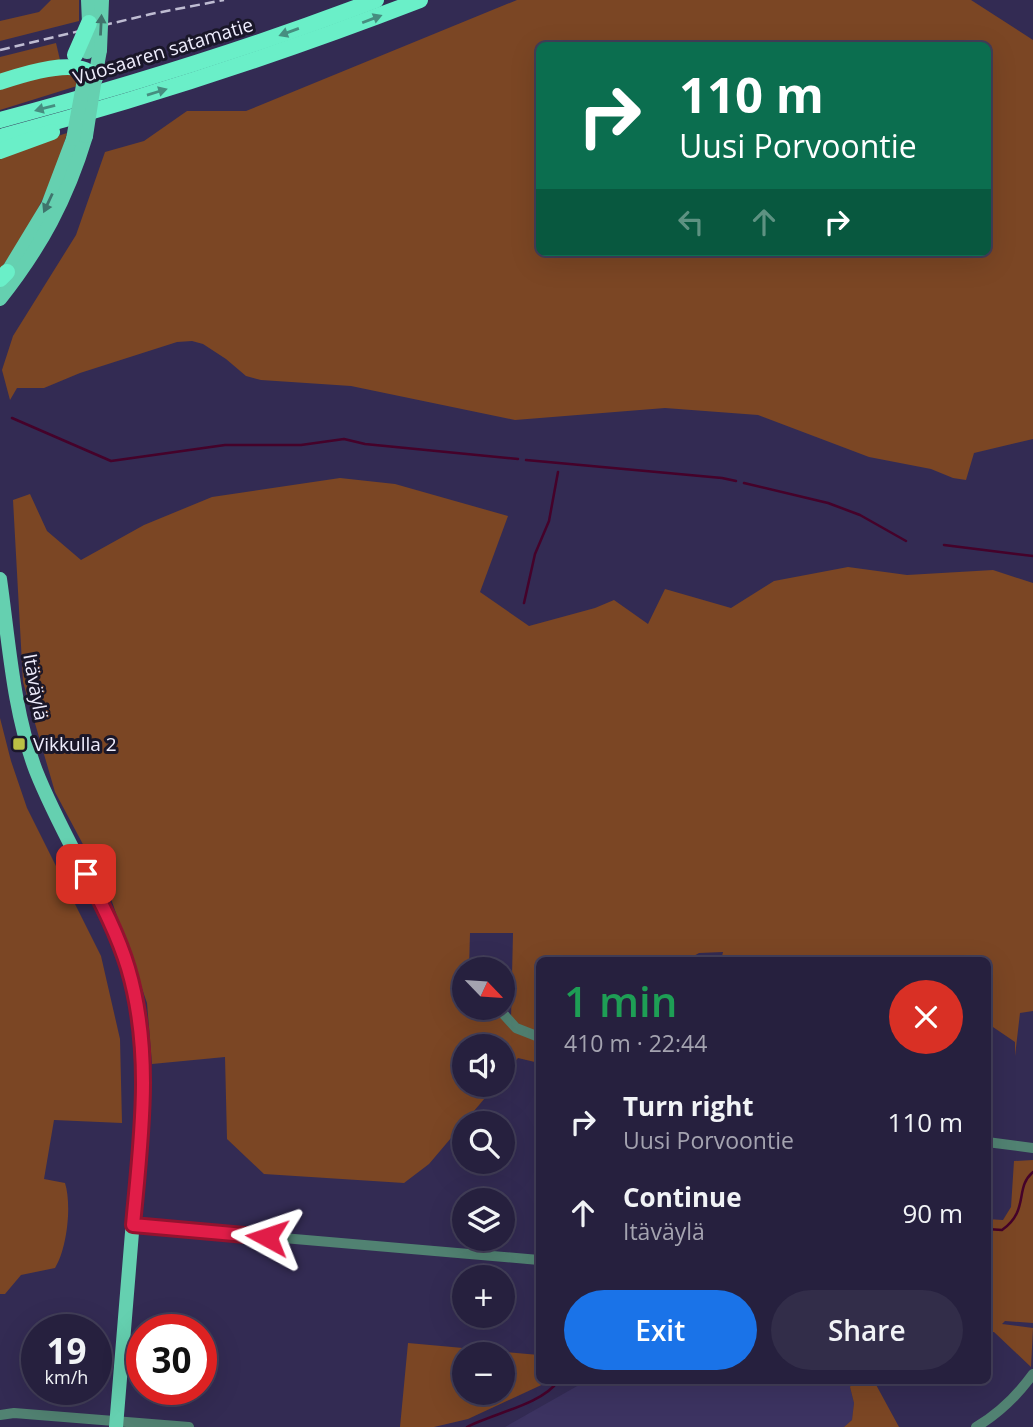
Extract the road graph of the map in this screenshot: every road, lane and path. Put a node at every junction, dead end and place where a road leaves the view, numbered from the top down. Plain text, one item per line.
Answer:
1 (88, 0) edge
2 (102, 0) edge
3 (376, 0) edge
4 (420, 0) edge
5 (89, 23) joint
6 (82, 56) junction
7 (88, 76) junction
8 (0, 82) edge
9 (92, 112) junction
10 (0, 120) edge
11 (0, 136) edge
12 (79, 137) junction
13 (0, 151) edge
14 (2, 278) edge
15 (0, 299) edge
16 (1, 588) edge
17 (509, 1020) edge
18 (536, 1036) edge
19 (991, 1143) edge
20 (1033, 1148) edge
21 (133, 1225) junction
22 (536, 1260) edge
23 (1033, 1374) edge
24 (0, 1415) edge
25 (994, 1423) edge
26 (116, 1425) edge
27 (189, 1427) edge
28 (976, 1427) edge

1 - 5 main road
6 -> 2 main road, bridge
3 -> 10 highway, Vuosaaren satamatie
9 -> 4 highway
5 - 6 highway, bridge
6 - 7 highway
6 - 7 main road
6 - 8 highway
7 - 12 main road, bridge
9 - 11 highway, Vuosaaren satamatie
9 - 13 highway
12 -> 14 main road
12 - 15 main road
16 - 21 main road, Itäväylä
17 - 18 street
19 - 20 street
21 - 22 street
21 - 26 main road, Itäväylä
23 - 25 street
24 - 26 street
25 - 28 street
26 - 27 street

